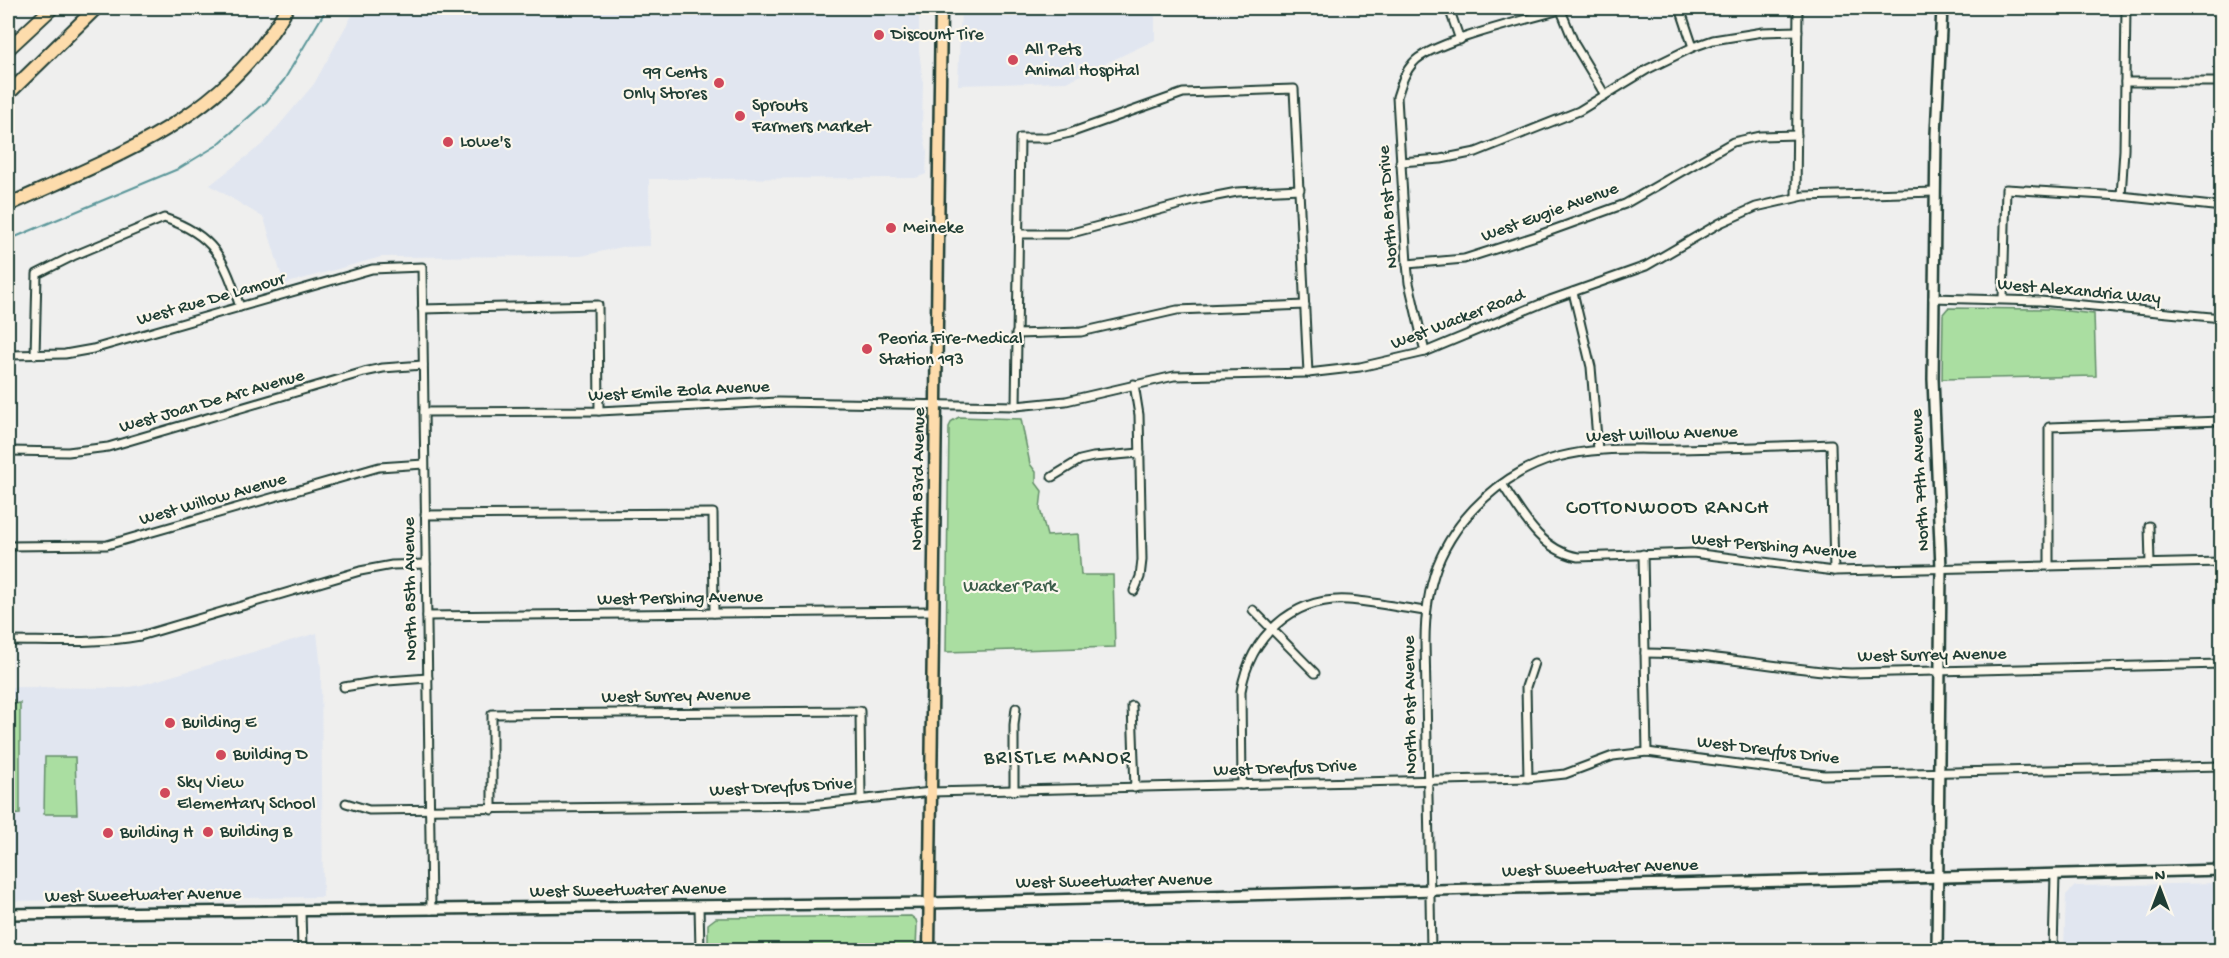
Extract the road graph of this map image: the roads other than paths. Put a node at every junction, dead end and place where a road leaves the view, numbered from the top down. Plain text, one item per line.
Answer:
1 (52, 8) edge
2 (96, 8) edge
3 (287, 8) edge
4 (940, 8) edge
5 (1449, 8) edge
6 (1680, 8) edge
7 (1798, 8) edge
8 (1942, 8) edge
9 (2126, 8) edge
10 (1560, 9) edge
11 (1798, 31) junction
12 (1460, 40) junction
13 (1693, 47) junction
14 (8, 49) edge
15 (2125, 82) junction
16 (2222, 82) edge
17 (8, 94) edge
18 (1605, 95) junction
19 (1797, 135) junction
20 (1400, 162) junction
21 (1300, 189) junction
22 (1935, 192) junction
23 (2121, 196) junction
24 (1796, 197) junction
25 (8, 205) edge
26 (2222, 207) edge
27 (1018, 234) junction
28 (1407, 264) junction
29 (422, 267) joint
30 (1573, 292) junction
31 (1933, 298) junction
32 (2003, 299) junction
33 (1305, 305) junction
34 (240, 307) junction
35 (422, 309) junction
36 (2222, 318) edge
37 (1016, 334) junction
38 (1425, 352) junction
39 (8, 355) edge
40 (35, 355) junction
41 (423, 365) junction
42 (1308, 373) junction
43 (1134, 384) junction
44 (936, 405) junction
45 (1016, 406) junction
46 (599, 411) junction
47 (424, 412) junction
48 (2222, 421) edge
49 (1598, 450) junction
50 (8, 451) edge
51 (1140, 453) junction
52 (424, 464) junction
53 (1052, 477) dead end
54 (1502, 484) junction
55 (425, 515) junction
56 (2149, 526) dead end
57 (8, 546) edge
58 (1643, 554) junction
59 (2222, 562) edge
60 (426, 564) junction
61 (2150, 564) junction
62 (2049, 566) junction
63 (1941, 568) junction
64 (1834, 571) junction
65 (1134, 591) dead end
66 (1252, 610) dead end
67 (933, 611) junction
68 (1426, 612) junction
69 (714, 613) junction
70 (427, 616) junction
71 (1270, 628) junction
72 (8, 640) edge
73 (1645, 653) junction
74 (1534, 663) dead end
75 (2222, 664) edge
76 (1940, 671) junction
77 (1315, 674) dead end
78 (428, 678) junction
79 (344, 687) dead end
80 (1132, 706) dead end
81 (1016, 708) dead end
82 (1647, 752) junction
83 (2222, 766) edge
84 (1939, 773) junction
85 (1528, 778) junction
86 (1428, 780) junction
87 (1242, 785) junction
88 (1135, 788) junction
89 (1014, 791) junction
90 (931, 792) junction
91 (861, 799) junction
92 (346, 803) dead end
93 (430, 810) junction
94 (492, 810) junction
95 (2222, 870) edge
96 (2055, 875) junction
97 (1938, 877) junction
98 (1430, 890) junction
99 (930, 903) junction
100 (699, 906) junction
101 (301, 910) junction
102 (431, 910) junction
103 (8, 914) edge
104 (302, 951) edge
105 (700, 951) edge
106 (929, 951) edge
107 (1431, 951) edge
108 (1937, 951) edge
109 (2053, 951) edge

1 - 14 highway
2 - 17 highway
3 - 25 highway
4 - 44 main road, North 83rd Avenue
5 - 12 street
6 - 13 street
7 - 11 street
8 - 22 street, North 79th Avenue
9 - 15 street
10 - 12 street
10 - 18 street
11 - 13 street
11 - 19 street
12 - 20 street, North 81st Drive
13 - 18 street
15 - 16 street
15 - 23 street
18 - 20 street
19 - 24 street
19 - 28 street, West Eugie Avenue
20 - 28 street, North 81st Drive
21 - 27 street
21 - 27 street
21 - 33 street
22 - 24 street, West Wacker Road
22 - 31 street, North 79th Avenue
23 - 26 street
23 - 32 street
24 - 30 street, West Wacker Road
27 - 37 street
28 - 38 street, North 81st Drive
29 - 34 street, West Rue De Lamour
29 - 35 street, North 85th Avenue
30 - 38 street, West Wacker Road
30 - 49 street
31 - 32 street, West Alexandria Way
31 - 63 street, North 79th Avenue
32 - 36 street, West Alexandria Way
33 - 37 street
33 - 42 street
34 - 40 street, West Rue De Lamour
34 - 40 street
35 - 41 street, North 85th Avenue
35 - 46 street
37 - 45 street
38 - 42 street, West Wacker Road
39 - 40 street, West Rue De Lamour
41 - 47 street, North 85th Avenue
41 - 50 street, West Joan De Arc Avenue
42 - 43 street, West Wacker Road
43 - 45 street, West Wacker Road
43 - 51 street
44 - 45 street, West Wacker Road
44 - 46 street, West Emile Zola Avenue
44 - 67 main road, North 83rd Avenue
46 - 47 street, West Emile Zola Avenue
47 - 52 street, North 85th Avenue
48 - 62 street
49 - 54 street, West Willow Avenue
49 - 64 street, West Willow Avenue
51 - 53 street
51 - 65 street
52 - 55 street, North 85th Avenue
52 - 57 street, West Willow Avenue
54 - 58 street, West Pershing Avenue
54 - 68 street, North 81st Avenue
55 - 60 street, North 85th Avenue
55 - 69 street
56 - 61 street
58 - 64 street, West Pershing Avenue
58 - 73 street
59 - 61 street, West Pershing Avenue
60 - 70 street, North 85th Avenue
60 - 72 street
61 - 62 street, West Pershing Avenue
62 - 63 street, West Pershing Avenue
63 - 64 street, West Pershing Avenue
63 - 76 street, North 79th Avenue
66 - 71 street
67 - 69 street, West Pershing Avenue
67 - 90 main road, North 83rd Avenue
68 - 71 street
68 - 86 street, North 81st Avenue
69 - 70 street, West Pershing Avenue
70 - 78 street, North 85th Avenue
71 - 77 street
71 - 87 street
73 - 76 street, West Surrey Avenue
73 - 82 street
74 - 85 street
75 - 76 street, West Surrey Avenue
76 - 84 street, North 79th Avenue
78 - 79 street
78 - 93 street, North 85th Avenue
80 - 88 street
81 - 89 street
82 - 84 street, West Dreyfus Drive
82 - 85 street, West Dreyfus Drive
83 - 84 street, West Dreyfus Drive
84 - 97 street, North 79th Avenue
85 - 86 street, West Dreyfus Drive
86 - 87 street, West Dreyfus Drive
86 - 98 street, North 81st Avenue
87 - 88 street, West Dreyfus Drive
88 - 89 street, West Dreyfus Drive
89 - 90 street, West Dreyfus Drive
90 - 91 street, West Dreyfus Drive
90 - 99 main road, North 83rd Avenue
91 - 94 street, West Dreyfus Drive
91 - 94 street, West Surrey Avenue
92 - 93 street, West Dreyfus Drive
93 - 94 street, West Dreyfus Drive
93 - 102 street, North 85th Avenue
95 - 96 street, West Sweetwater Avenue
96 - 97 street, West Sweetwater Avenue
96 - 109 street
97 - 98 street, West Sweetwater Avenue
97 - 108 street, North 79th Avenue
98 - 99 street, West Sweetwater Avenue
98 - 107 street, North 81st Avenue
99 - 100 street, West Sweetwater Avenue
99 - 106 main road, North 83rd Avenue
100 - 102 street, West Sweetwater Avenue
100 - 105 street
101 - 102 street, West Sweetwater Avenue
101 - 103 street, West Sweetwater Avenue
101 - 104 street

